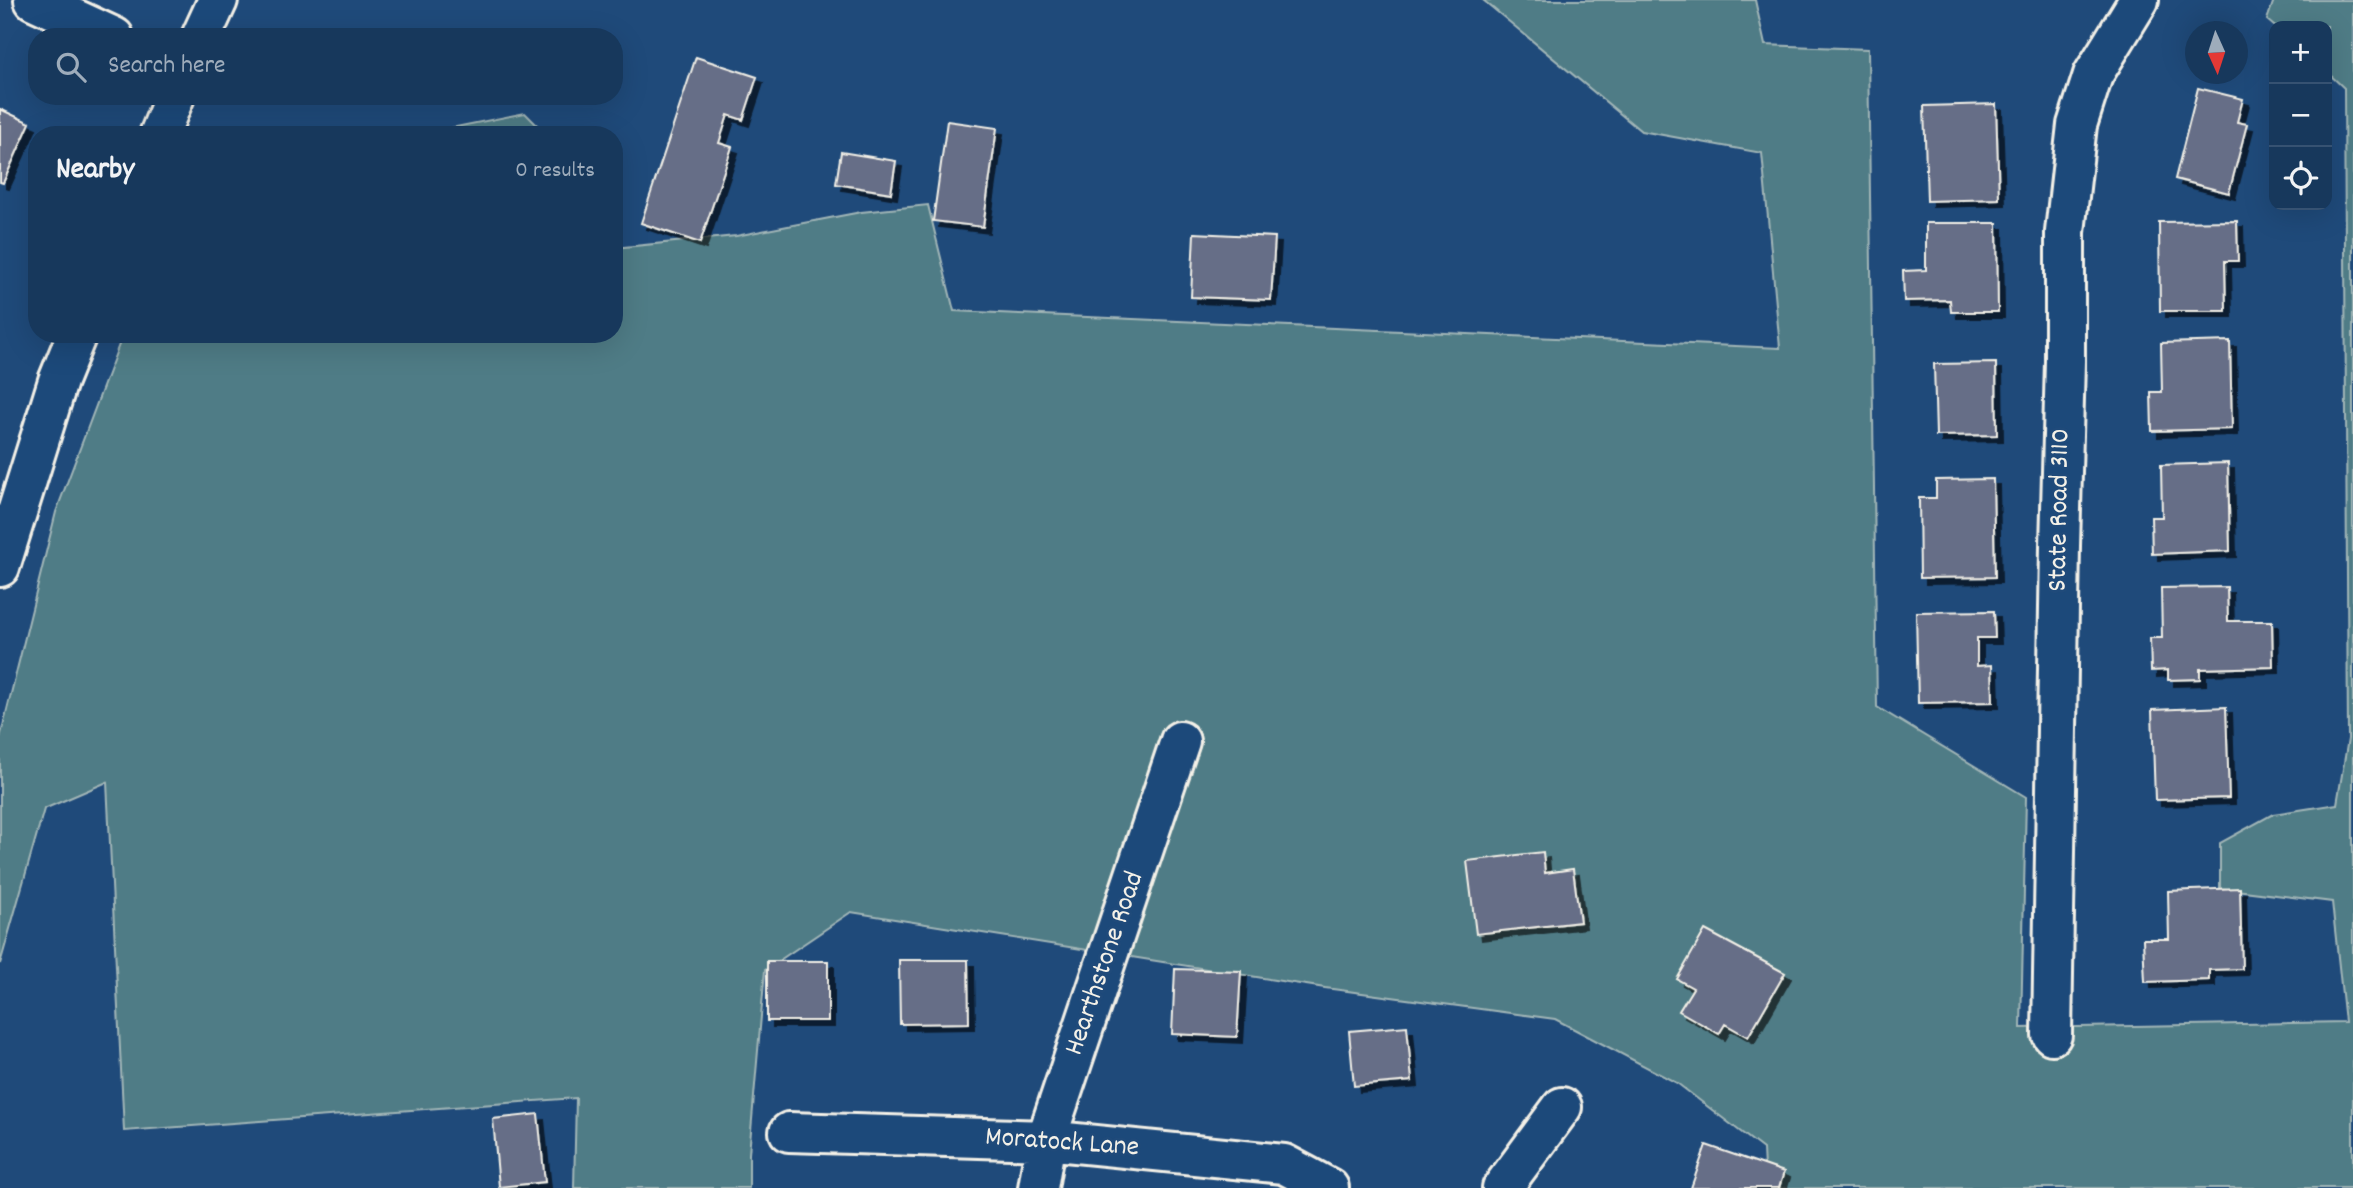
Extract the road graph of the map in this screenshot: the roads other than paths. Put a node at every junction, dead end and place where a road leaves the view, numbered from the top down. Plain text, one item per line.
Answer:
1 (34, 0) edge
2 (218, 0) edge
3 (2139, 0) edge
4 (95, 28) edge
5 (205, 28) edge
6 (171, 105) edge
7 (163, 126) edge
8 (73, 343) edge
9 (2, 548) edge
10 (1181, 741) dead end
11 (2052, 1035) dead end
12 (1562, 1107) dead end
13 (789, 1132) dead end
14 (1046, 1140) junction
15 (1038, 1188) edge
16 (1329, 1188) edge
17 (1502, 1188) edge

1 - 4 street
2 - 5 street
3 - 11 street, State Road 3110
6 - 7 street
8 - 9 street
10 - 14 street, Hearthstone Road
12 - 17 street
13 - 14 street, Moratock Lane
14 - 15 street, Hearthstone Road
14 - 16 street, Moratock Lane

